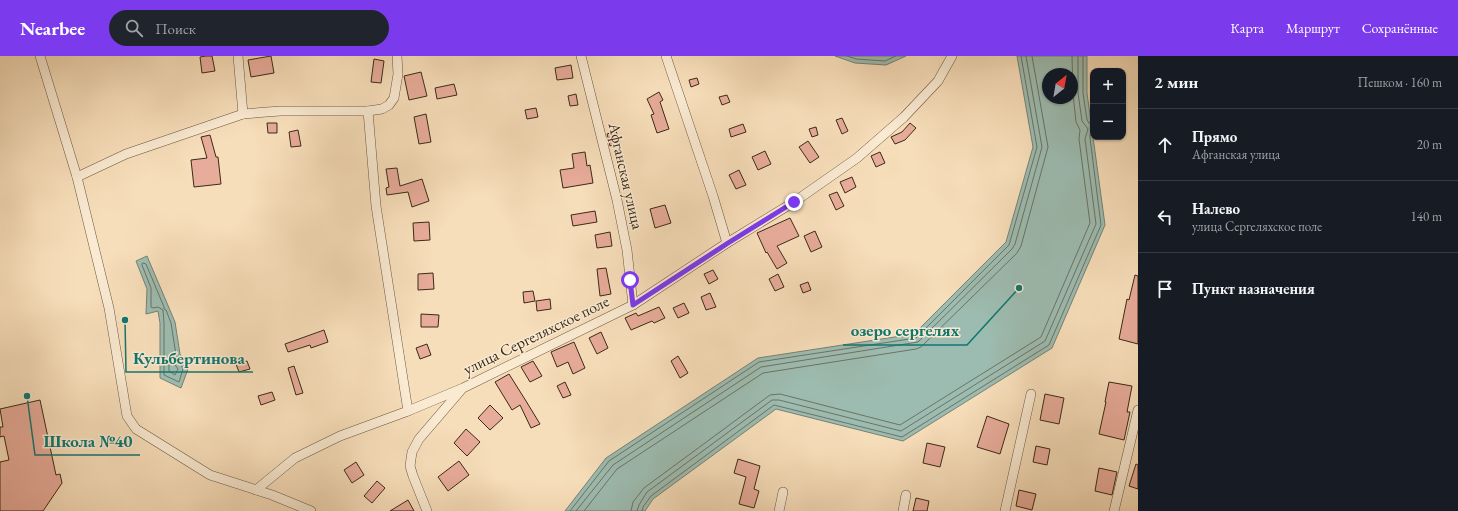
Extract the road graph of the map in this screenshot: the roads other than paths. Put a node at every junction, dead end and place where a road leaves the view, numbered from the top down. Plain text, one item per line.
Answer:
1 (40, 56) edge
2 (238, 56) edge
3 (397, 56) edge
4 (580, 56) edge
5 (666, 56) edge
6 (952, 56) edge
7 (368, 111) junction
8 (243, 114) junction
9 (77, 177) junction
10 (728, 243) junction
11 (633, 305) junction
12 (463, 388) junction
13 (1031, 394) dead end
14 (1138, 410) edge
15 (408, 411) junction
16 (256, 490) junction
17 (783, 492) dead end
18 (906, 495) dead end
19 (311, 511) edge
20 (427, 511) edge
21 (779, 511) edge
22 (903, 511) edge
23 (1005, 511) edge
24 (1114, 511) edge

1 - 9 street
2 - 8 street
3 - 7 street
4 - 11 street, Афганская улица
5 - 10 street
6 - 10 street, улица Сергеляхское поле
7 - 8 street
7 - 15 street
8 - 9 street
9 - 16 street
10 - 11 street, улица Сергеляхское поле
11 - 12 street, улица Сергеляхское поле
12 - 15 street, улица Сергеляхское поле
12 - 20 street
13 - 23 street
14 - 24 street
15 - 16 street, улица Сергеляхское поле
16 - 19 street
17 - 21 street
18 - 22 street

